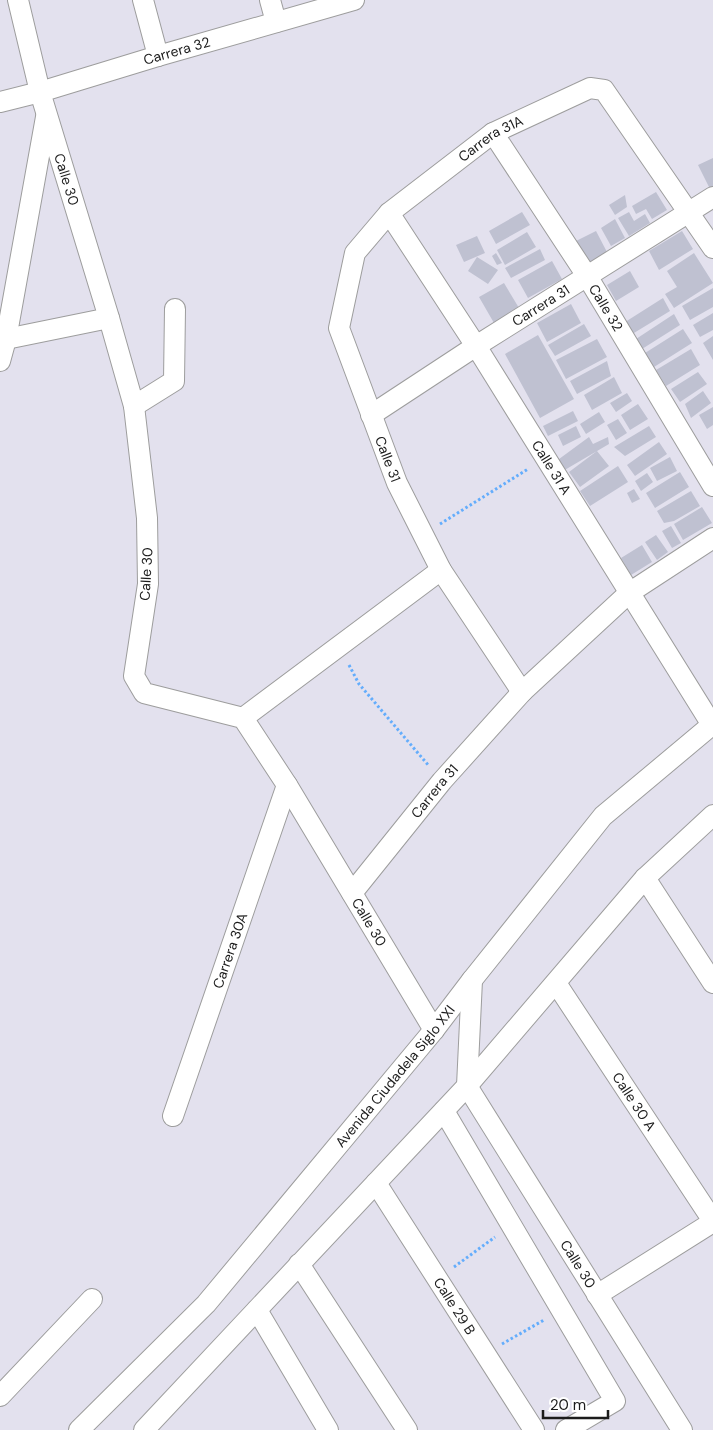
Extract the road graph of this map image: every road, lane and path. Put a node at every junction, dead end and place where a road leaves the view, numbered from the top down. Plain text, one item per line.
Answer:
1 (18, 0) edge
2 (143, 0) edge
3 (270, 0) edge
4 (354, 0) edge
5 (276, 22) junction
6 (158, 56) junction
7 (40, 92) junction
8 (0, 102) edge
9 (47, 115) junction
10 (493, 132) junction
11 (713, 197) edge
12 (689, 212) junction
13 (390, 213) junction
14 (713, 248) edge
15 (586, 276) junction
16 (176, 309) dead end
17 (109, 318) junction
18 (3, 338) edge
19 (476, 346) junction
20 (0, 361) edge
21 (134, 406) junction
22 (371, 415) junction
23 (545, 458) junction
24 (713, 486) edge
25 (423, 535) junction
26 (713, 538) edge
27 (441, 570) junction
28 (630, 593) junction
29 (339, 648) junction
30 (522, 692) junction
31 (243, 718) junction
32 (712, 725) edge
33 (442, 781) junction
34 (286, 785) junction
35 (713, 815) edge
36 (645, 878) junction
37 (352, 893) junction
38 (472, 980) junction
39 (556, 983) junction
40 (713, 984) edge
41 (434, 1030) junction
42 (467, 1086) junction
43 (444, 1110) junction
44 (173, 1116) dead end
45 (376, 1183) junction
46 (713, 1222) edge
47 (512, 1225) junction
48 (299, 1264) junction
49 (437, 1280) junction
50 (597, 1296) junction
51 (92, 1299) dead end
52 (257, 1310) junction
53 (562, 1310) junction
54 (485, 1354) junction
55 (0, 1396) edge
56 (79, 1430) edge
57 (144, 1430) edge
58 (328, 1430) edge
59 (407, 1430) edge
60 (534, 1430) edge
61 (566, 1430) edge
62 (682, 1430) edge

1 - 7 street, Calle 30
2 - 6 street
3 - 5 street
4 - 5 street, Carrera 32
5 - 6 street, Carrera 32
6 - 7 street, Carrera 32
7 - 8 street, Carrera 32
7 - 9 street, Calle 30
9 - 17 street, Calle 30
9 - 18 street
10 - 12 street, Carrera 31A
10 - 13 street, Carrera 31A
10 - 15 street, Calle 32
11 - 12 street, Carrera 31
12 - 14 street
12 - 15 street, Carrera 31
13 - 19 street, Calle 31 A
13 - 22 street, Calle 31
15 - 19 street, Carrera 31
15 - 24 street, Calle 32
16 - 21 street
17 - 18 street
17 - 21 street, Calle 30
18 - 20 street
19 - 22 street, Carrera 31
19 - 23 street, Calle 31 A
21 - 31 street, Calle 30
22 - 25 street, Calle 31
23 - 25 path
23 - 28 street, Calle 31 A
25 - 27 street, Calle 31
26 - 28 street
27 - 29 street
27 - 30 street, Calle 31
28 - 30 street
28 - 32 street, Calle 31 A
29 - 31 street
29 - 33 path
30 - 33 street, Carrera 31
31 - 34 street, Calle 30
32 - 38 street, Avenida Ciudadela Siglo XXI
33 - 37 street, Carrera 31
34 - 37 street, Calle 30
34 - 44 street, Carrera 30A
35 - 36 street
36 - 39 street
36 - 40 street
37 - 41 street, Calle 30
38 - 41 street, Avenida Ciudadela Siglo XXI
38 - 42 street
39 - 42 street
39 - 46 street, Calle 30 A
41 - 56 street, Avenida Ciudadela Siglo XXI
42 - 43 street
42 - 50 street, Calle 30
43 - 45 street
43 - 47 street
45 - 48 street
45 - 49 street, Calle 29 B
46 - 50 street
47 - 49 path
47 - 53 street
48 - 52 street
48 - 59 street
49 - 54 street, Calle 29 B
50 - 62 street, Calle 30
51 - 55 street
52 - 57 street
52 - 58 street
53 - 54 path
53 - 61 street
54 - 60 street, Calle 29 B

